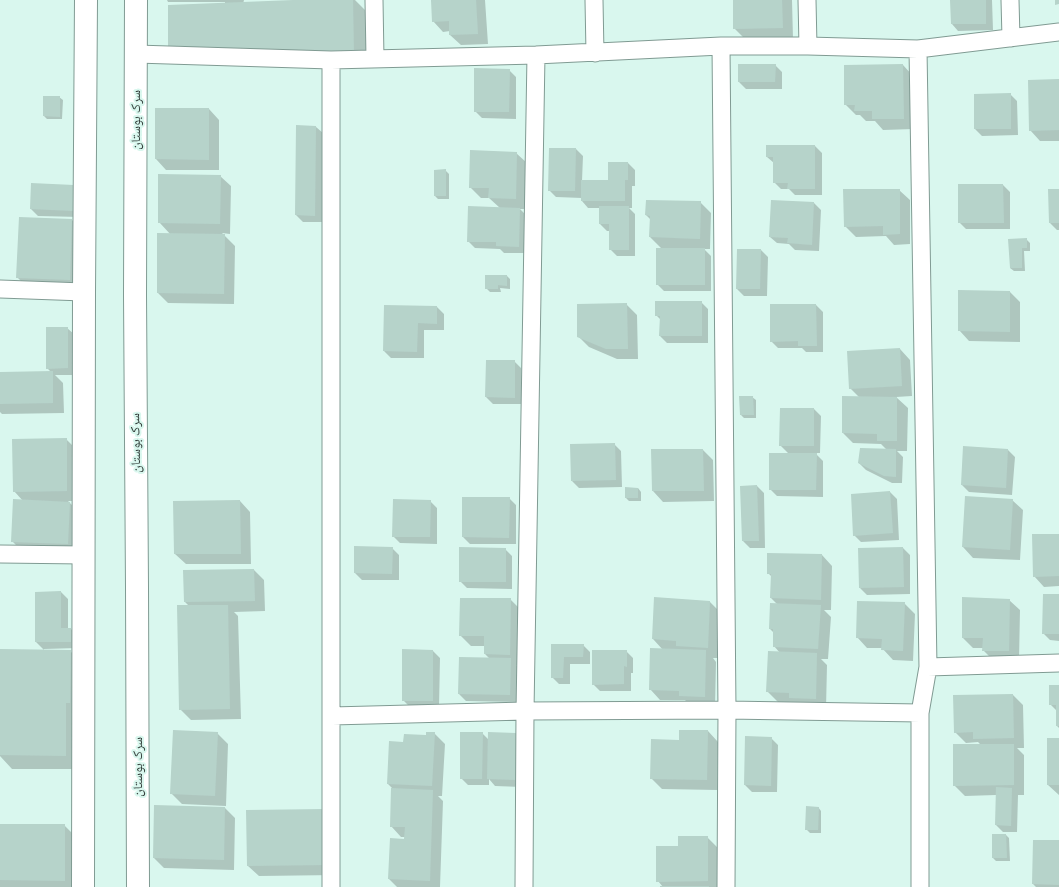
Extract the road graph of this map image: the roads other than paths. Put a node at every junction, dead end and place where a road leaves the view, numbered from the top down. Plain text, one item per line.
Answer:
1 (86, 0) edge
2 (136, 0) edge
3 (374, 0) edge
4 (594, 0) edge
5 (807, 0) edge
6 (1010, 0) edge
7 (1059, 32) edge
8 (1011, 38) junction
9 (721, 46) junction
10 (808, 46) junction
11 (918, 49) junction
12 (595, 53) junction
13 (136, 54) junction
14 (536, 55) junction
15 (375, 58) junction
16 (332, 60) junction
17 (0, 289) edge
18 (84, 292) junction
19 (0, 554) edge
20 (84, 554) junction
21 (1059, 663) edge
22 (928, 667) junction
23 (727, 710) junction
24 (525, 711) junction
25 (920, 713) junction
26 (332, 716) junction
27 (83, 887) edge
28 (138, 887) edge
29 (331, 887) edge
30 (524, 887) edge
31 (726, 887) edge
32 (920, 887) edge

1 - 18 street
2 - 13 street, سرک بوستان
3 - 15 street
4 - 12 street
5 - 10 street
6 - 8 street
7 - 8 street
8 - 11 street
9 - 10 street
9 - 12 street
9 - 23 street
10 - 11 street
11 - 22 street
12 - 14 street
13 - 16 street
13 - 28 street, سرک بوستان
14 - 15 street
14 - 24 street
15 - 16 street
16 - 26 street
17 - 18 street
18 - 20 street
19 - 20 street
20 - 27 street
21 - 22 street
22 - 25 street
23 - 24 street
23 - 25 street
23 - 31 street
24 - 26 street
24 - 30 street
25 - 32 street
26 - 29 street

